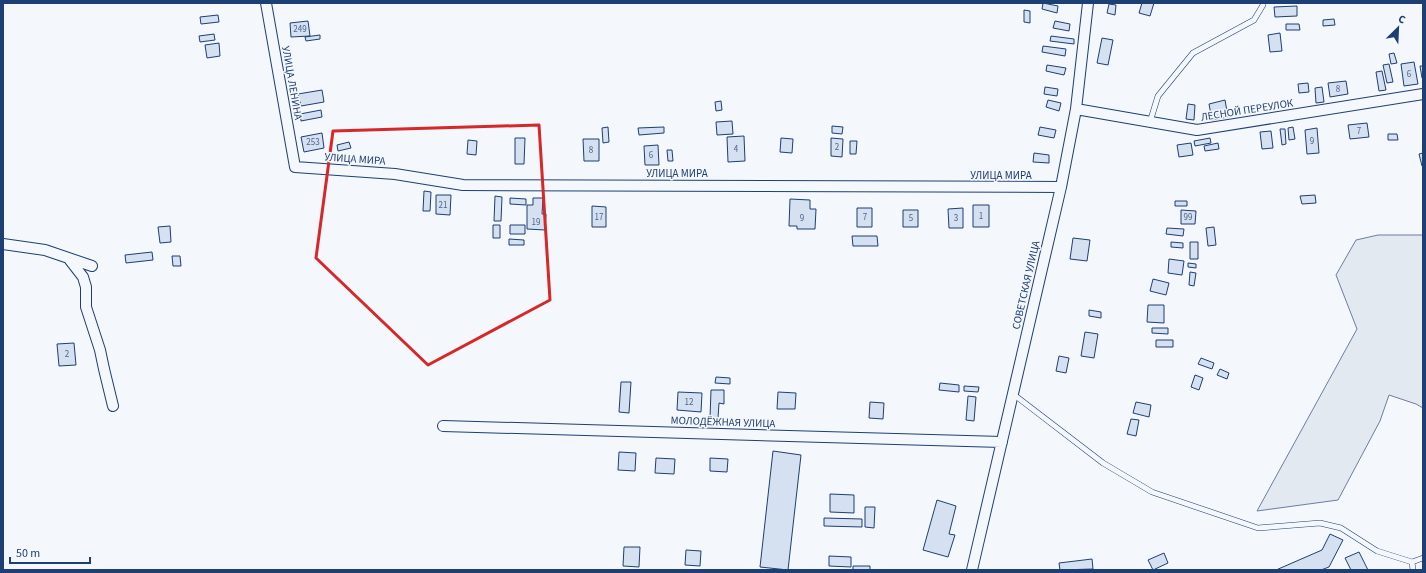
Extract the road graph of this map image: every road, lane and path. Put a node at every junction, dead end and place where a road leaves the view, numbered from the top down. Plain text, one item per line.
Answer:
1 (266, 3) edge
2 (1088, 3) edge
3 (1263, 5) dead end
4 (1423, 94) edge
5 (1076, 109) junction
6 (1150, 122) junction
7 (294, 167) joint
8 (1061, 187) junction
9 (3, 244) edge
10 (69, 259) junction
11 (92, 266) dead end
12 (1013, 394) junction
13 (114, 406) dead end
14 (443, 426) dead end
15 (1002, 442) junction
16 (1423, 558) edge
17 (1412, 562) junction
18 (972, 570) edge
19 (1413, 570) edge

1 - 7 street, УЛИЦА ЛЕНИНА
2 - 5 street, СОВЕТСКАЯ УЛИЦА
3 - 6 lane
4 - 6 street, ЛЕСНОЙ ПЕРЕУЛОК
5 - 6 street, ЛЕСНОЙ ПЕРЕУЛОК
5 - 8 street, СОВЕТСКАЯ УЛИЦА
7 - 8 street, УЛИЦА МИРА
8 - 12 street, СОВЕТСКАЯ УЛИЦА
9 - 10 street
10 - 11 street
10 - 13 street
12 - 15 street, СОВЕТСКАЯ УЛИЦА
12 - 17 lane
14 - 15 street, МОЛОДЁЖНАЯ УЛИЦА
15 - 18 street, СОВЕТСКАЯ УЛИЦА
16 - 17 lane
17 - 19 lane

